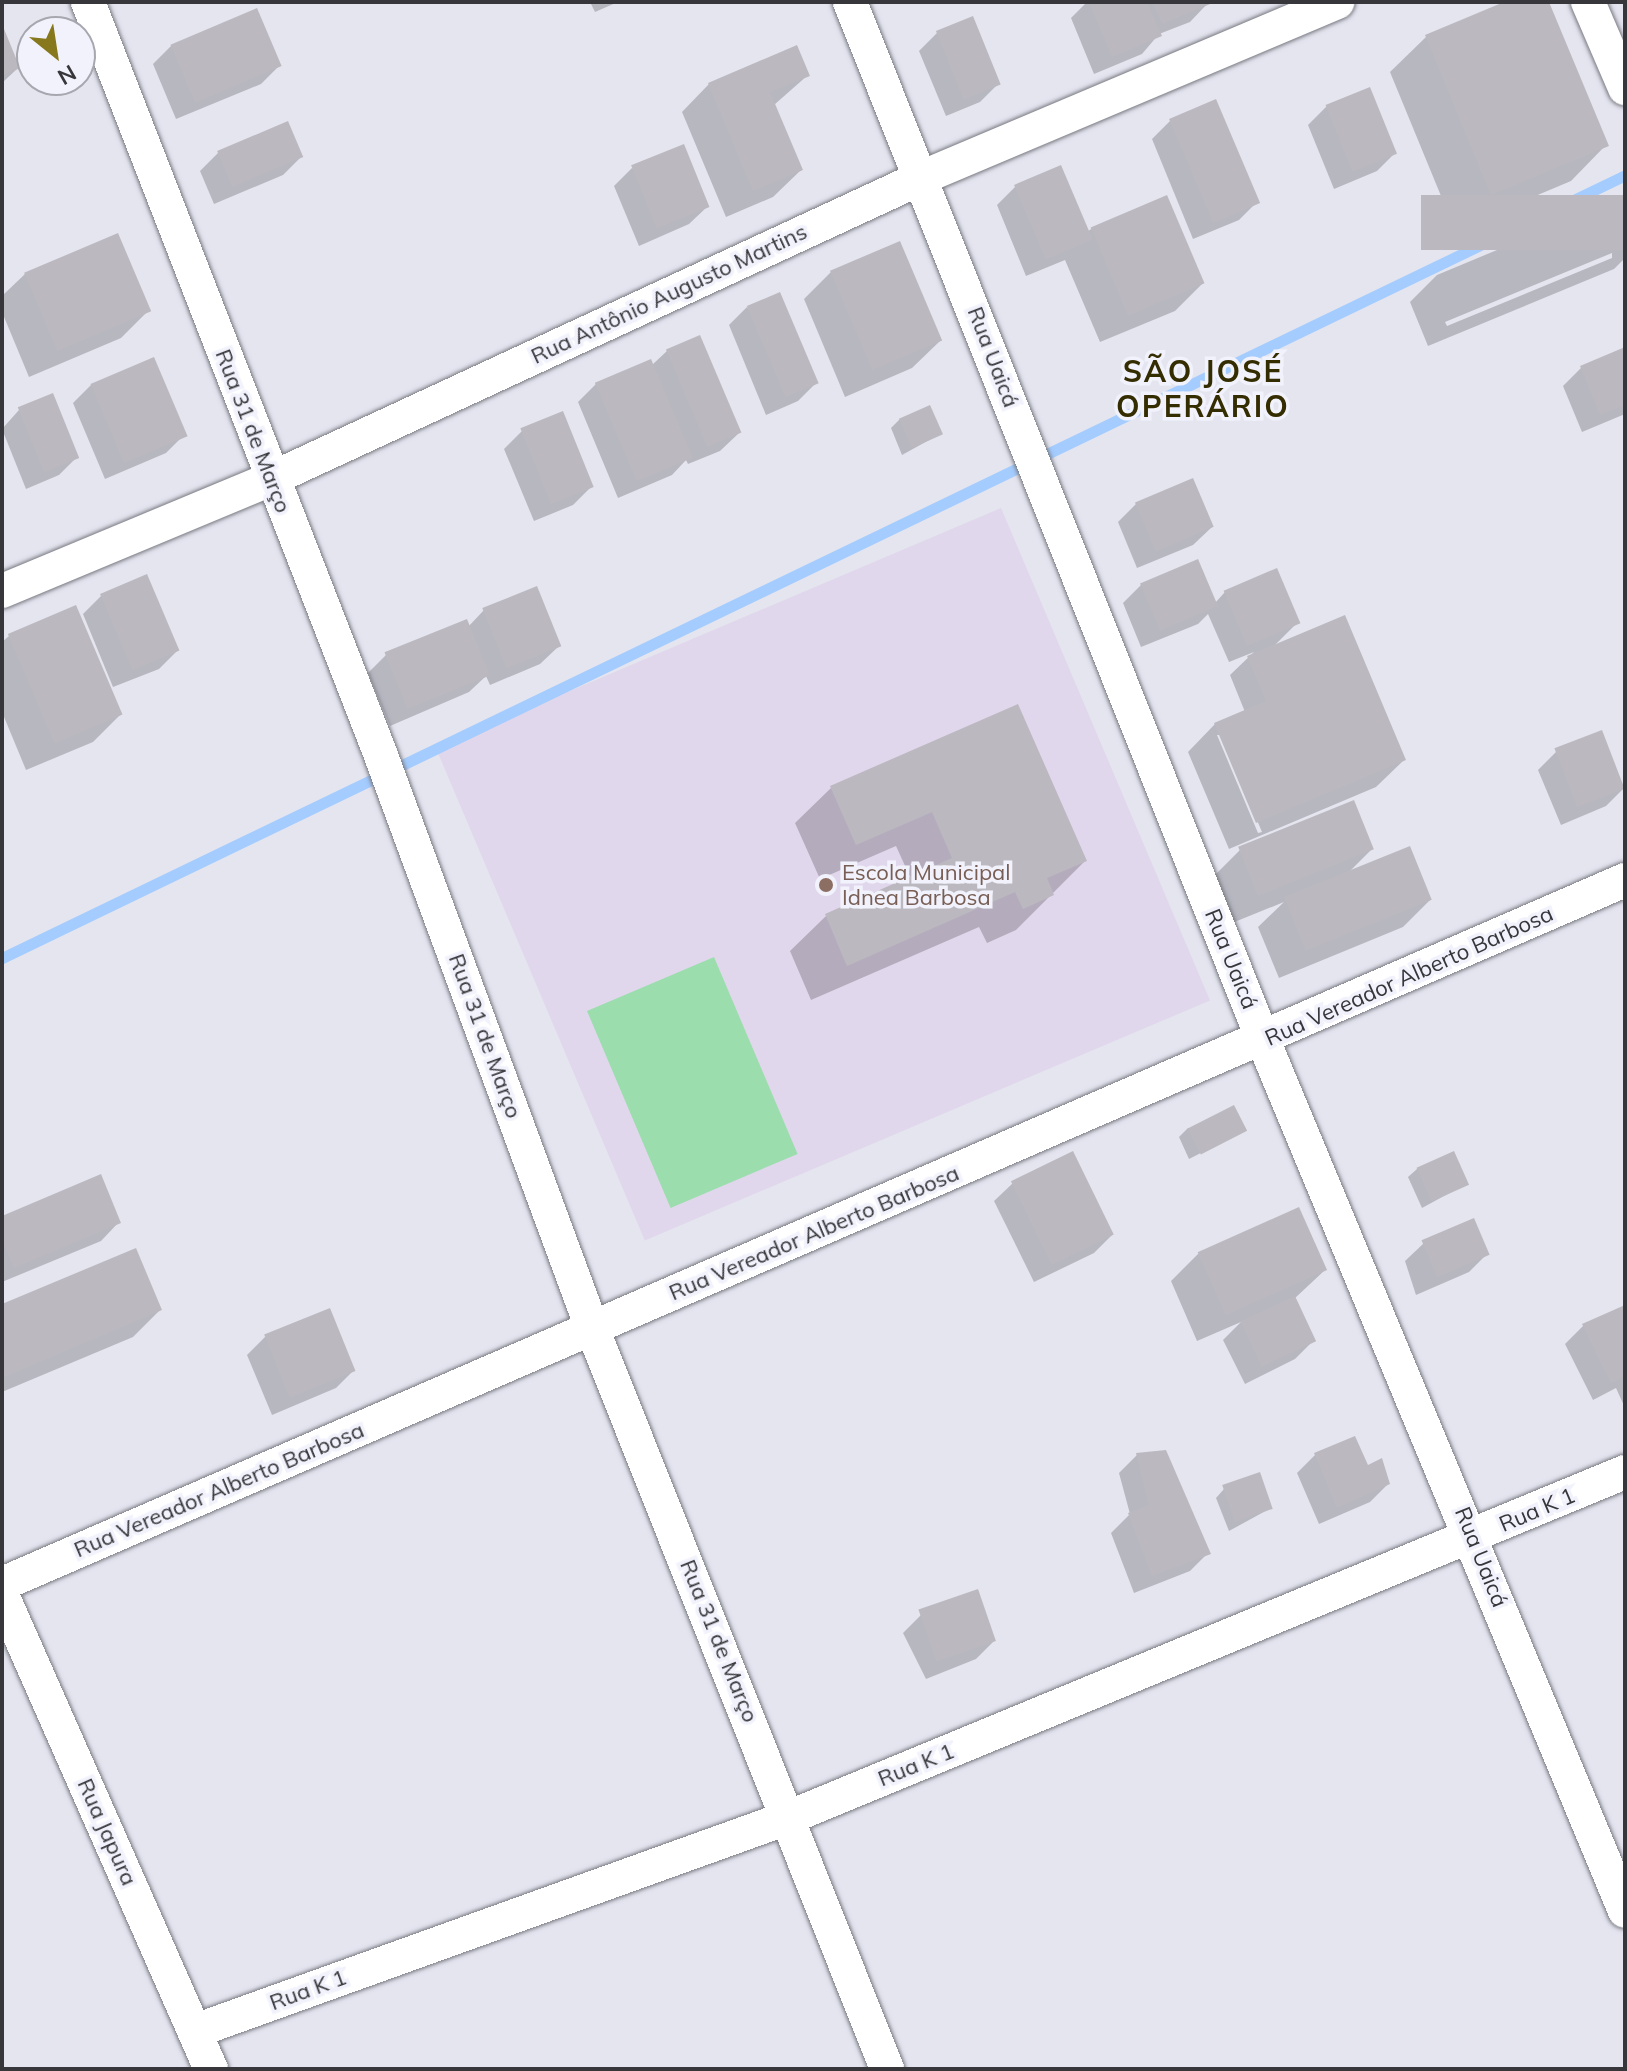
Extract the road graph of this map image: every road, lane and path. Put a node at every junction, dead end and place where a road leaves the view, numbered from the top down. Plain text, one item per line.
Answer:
1 (88, 2) edge
2 (850, 2) edge
3 (1338, 2) edge
4 (1588, 2) edge
5 (1625, 88) edge
6 (923, 177) junction
7 (271, 479) junction
8 (2, 591) edge
9 (1625, 880) edge
10 (1263, 1040) junction
11 (592, 1328) junction
12 (1625, 1472) edge
13 (1474, 1537) junction
14 (2, 1584) edge
15 (2, 1595) edge
16 (790, 1817) junction
17 (1625, 1911) edge
18 (195, 2031) junction
19 (211, 2069) edge
20 (887, 2069) edge

1 - 7 street, Rua 31 de Março
2 - 6 street, Rua Uaicá
3 - 6 street, Rua Antônio Augusto Martins
4 - 5 street
6 - 7 street, Rua Antônio Augusto Martins
6 - 10 street, Rua Uaicá
7 - 8 street, Rua Antônio Augusto Martins
7 - 11 street, Rua 31 de Março
9 - 10 street, Rua Vereador Alberto Barbosa
10 - 11 street, Rua Vereador Alberto Barbosa
10 - 13 street, Rua Uaicá
11 - 14 street, Rua Vereador Alberto Barbosa
11 - 16 street, Rua 31 de Março
12 - 13 street, Rua K 1
13 - 16 street, Rua K 1
13 - 17 street, Rua Uaicá
15 - 18 street, Rua Japura
16 - 18 street, Rua K 1
16 - 20 street, Rua 31 de Março
18 - 19 street, Rua Japura

